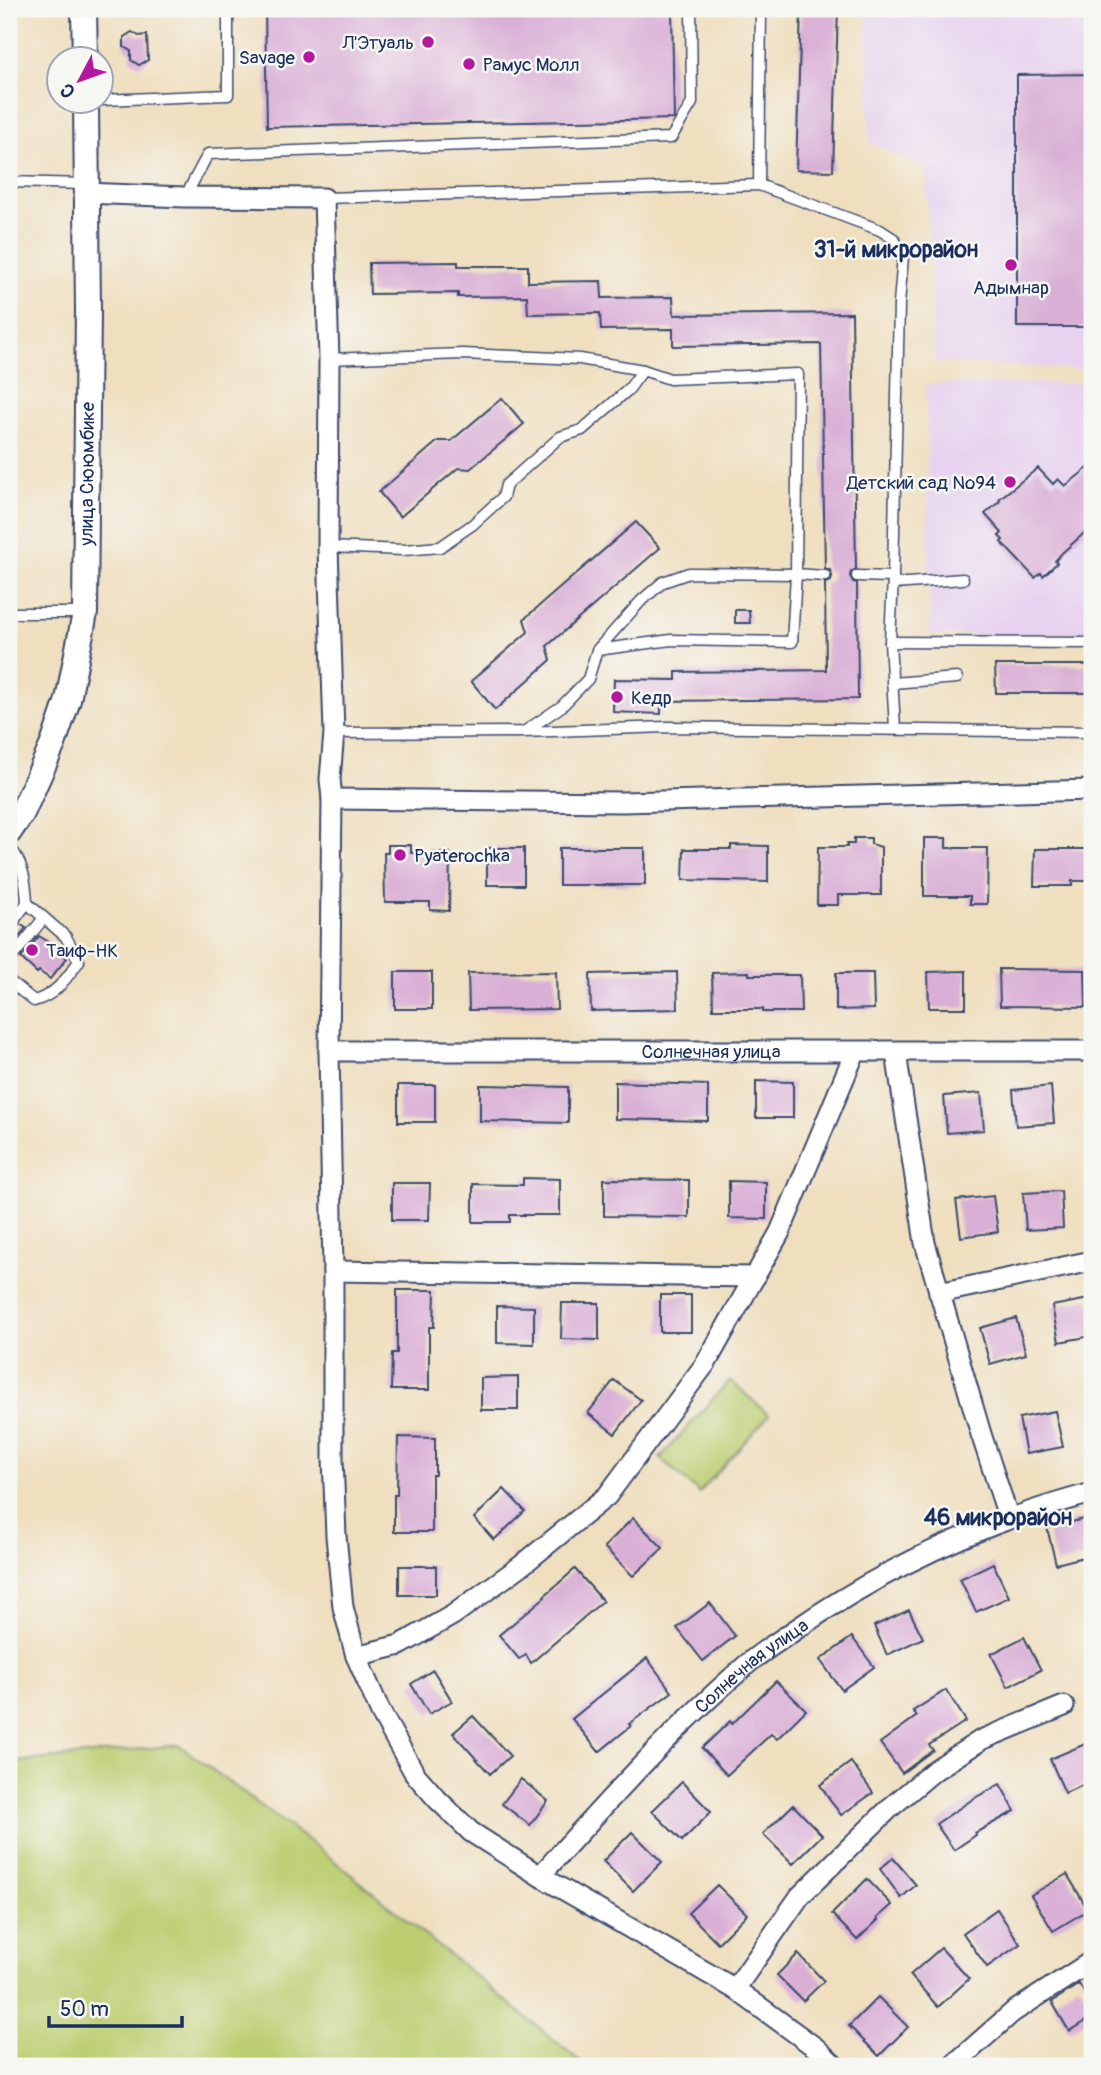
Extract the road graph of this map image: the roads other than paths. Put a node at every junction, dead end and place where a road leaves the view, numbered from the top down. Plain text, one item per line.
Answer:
1 (84, 9) edge
2 (228, 9) edge
3 (691, 9) edge
4 (761, 9) edge
5 (85, 46) edge
6 (116, 99) edge
7 (86, 116) edge
8 (9, 182) edge
9 (759, 185) junction
10 (85, 188) junction
11 (184, 197) junction
12 (324, 198) junction
13 (329, 359) junction
14 (643, 370) junction
15 (328, 547) junction
16 (796, 573) junction
17 (825, 576) dead end
18 (857, 576) dead end
19 (963, 579) dead end
20 (892, 580) junction
21 (9, 613) edge
22 (85, 613) junction
23 (890, 642) junction
24 (1092, 643) edge
25 (597, 650) junction
26 (957, 678) dead end
27 (892, 683) junction
28 (895, 728) junction
29 (524, 732) junction
30 (1092, 732) edge
31 (334, 733) junction
32 (1092, 790) edge
33 (332, 799) junction
34 (9, 832) edge
35 (9, 846) edge
36 (27, 904) junction
37 (44, 918) junction
38 (9, 927) edge
39 (9, 961) edge
40 (9, 981) edge
41 (329, 1051) junction
42 (1092, 1051) edge
43 (855, 1052) junction
44 (895, 1052) junction
45 (1092, 1261) edge
46 (333, 1271) junction
47 (755, 1277) junction
48 (939, 1293) junction
49 (1092, 1493) edge
50 (1009, 1519) junction
51 (356, 1657) junction
52 (1064, 1706) dead end
53 (540, 1876) junction
54 (1092, 1961) edge
55 (735, 1989) junction
56 (835, 2066) edge
57 (952, 2066) edge

1 - 5 street
2 - 6 lane
3 - 11 lane
4 - 9 lane
7 - 10 street, улица Сююмбике
8 - 10 lane
9 - 12 lane
9 - 20 lane
10 - 11 street
10 - 22 street, улица Сююмбике
11 - 12 street
12 - 13 street
13 - 14 lane
13 - 15 street
14 - 15 lane
14 - 16 lane
15 - 31 street
16 - 17 lane
16 - 25 lane
16 - 25 lane
18 - 20 lane
19 - 20 lane
20 - 23 lane
21 - 22 lane
22 - 34 street, улица Сююмбике
23 - 24 lane
23 - 27 lane
25 - 29 lane
26 - 27 lane
27 - 28 lane
28 - 29 lane
28 - 30 lane
29 - 31 lane
31 - 33 street
32 - 33 street
33 - 41 street
35 - 36 lane
36 - 37 lane
36 - 38 lane
37 - 39 lane
37 - 40 lane
41 - 43 street, Солнечная улица
41 - 46 street
42 - 44 street, Солнечная улица
43 - 44 street, Солнечная улица
43 - 47 street
44 - 48 street
45 - 48 street
46 - 47 street
46 - 51 street
47 - 51 street
48 - 50 street
49 - 50 street, Солнечная улица
50 - 53 street, Солнечная улица
51 - 53 street
52 - 55 street
53 - 55 street
54 - 57 street
55 - 56 street

